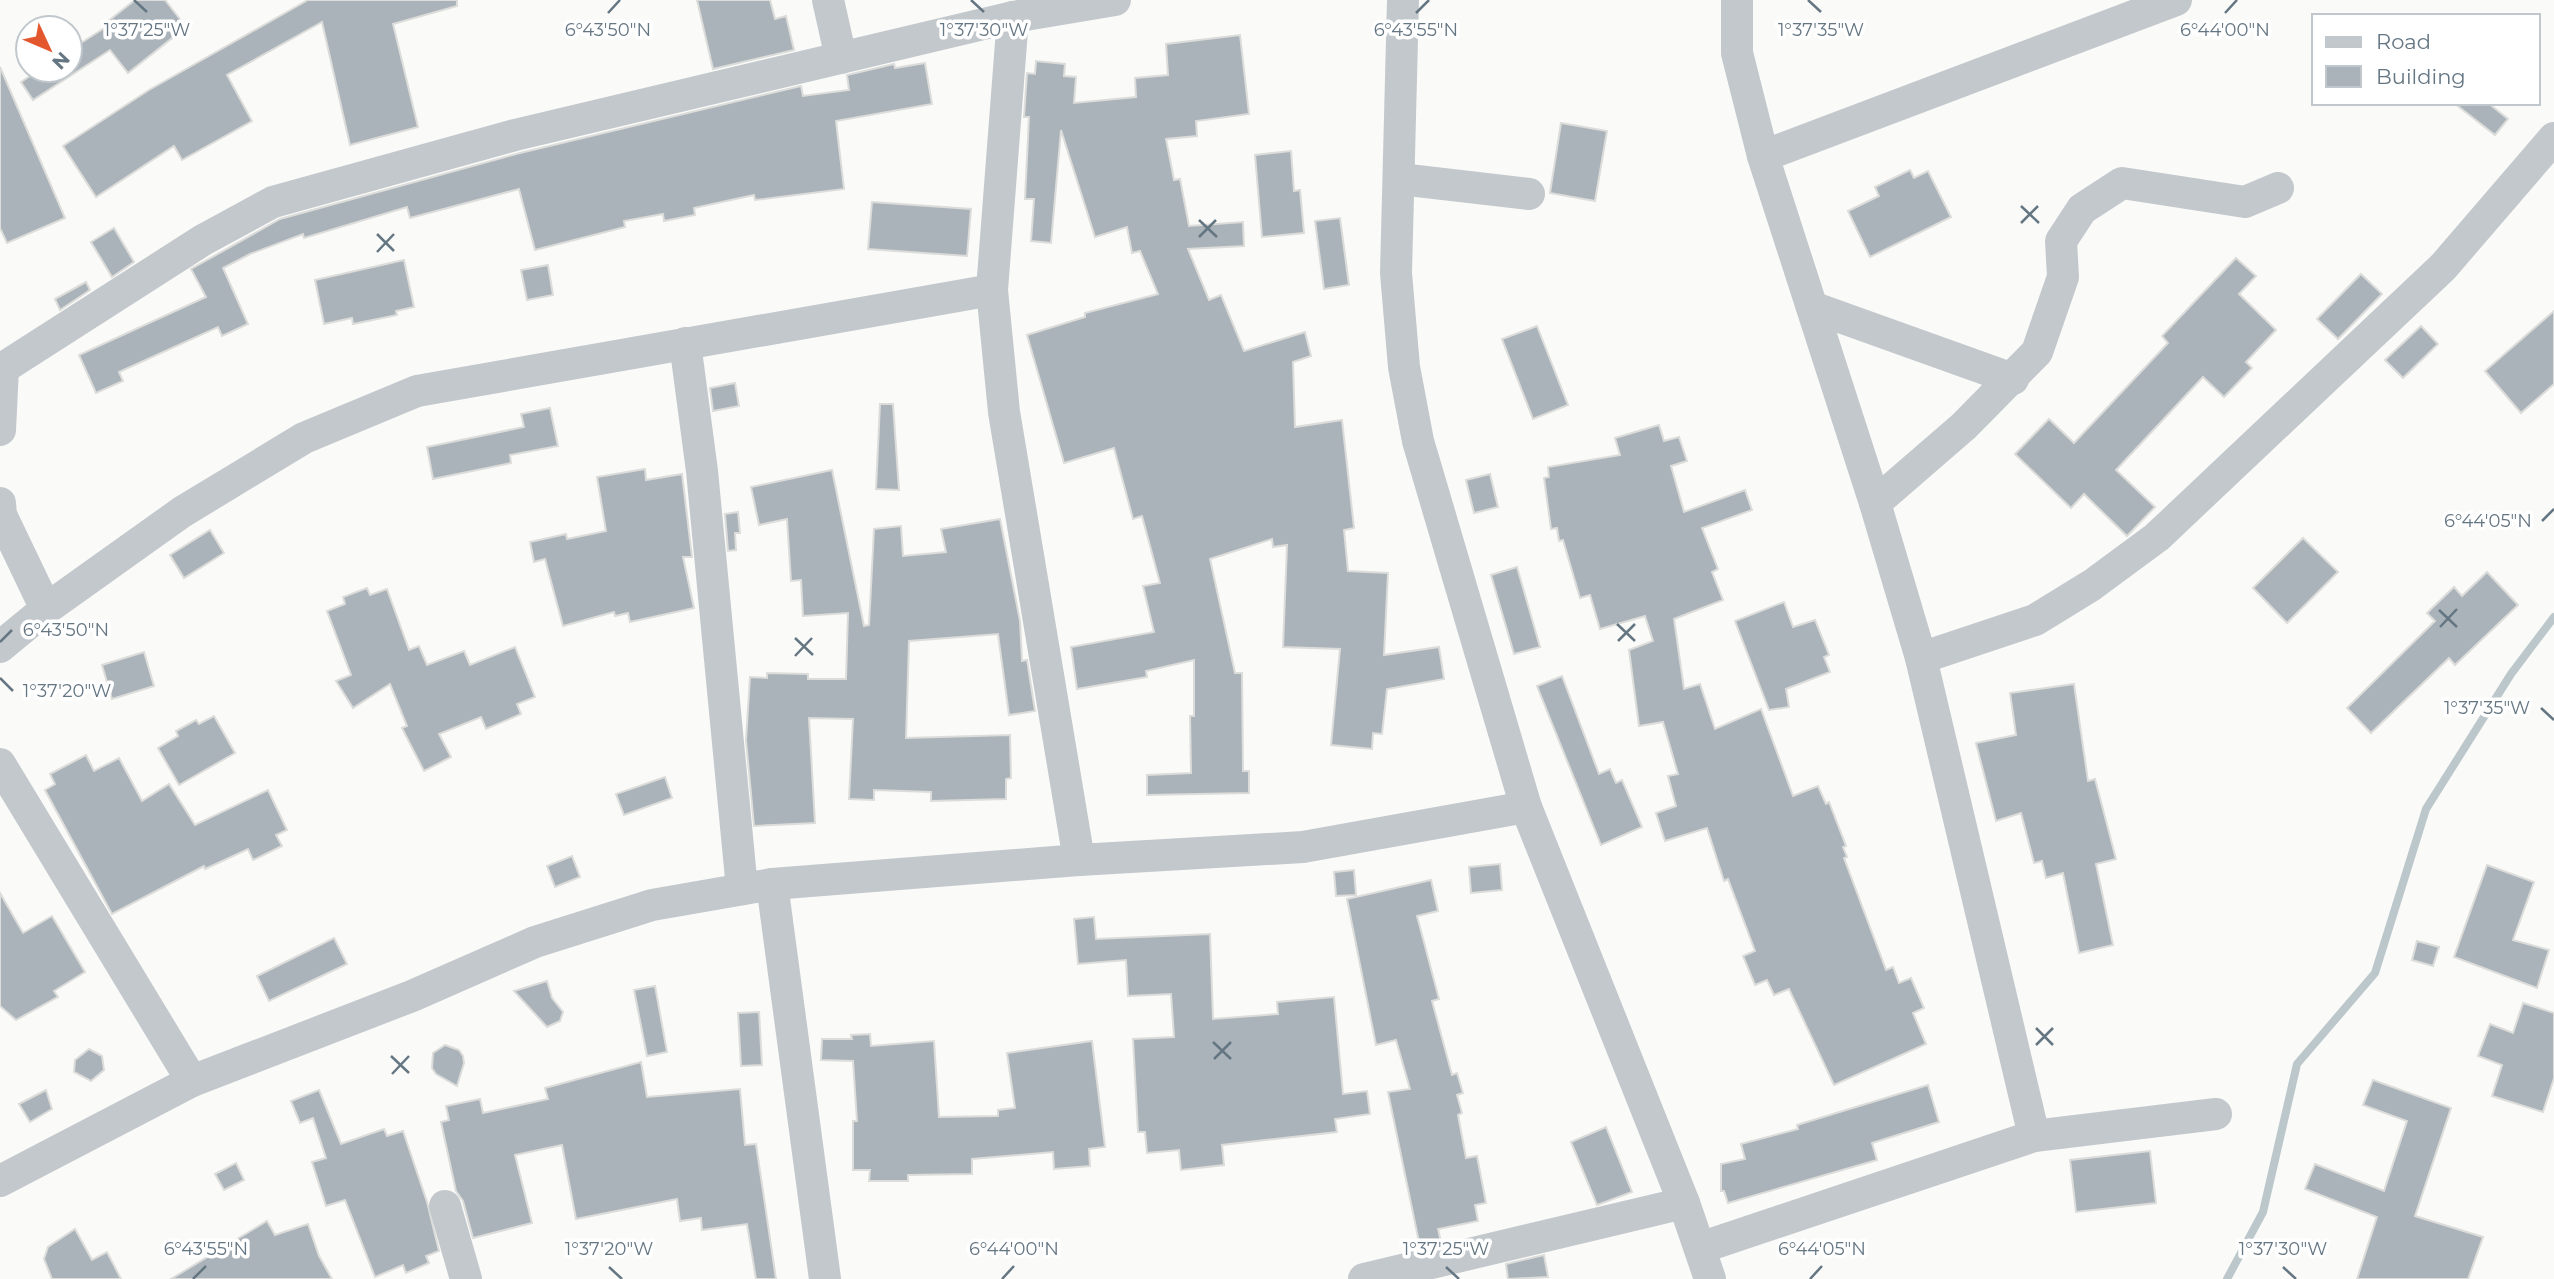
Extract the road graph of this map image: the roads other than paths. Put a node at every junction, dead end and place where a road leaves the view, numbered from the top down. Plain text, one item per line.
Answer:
1 (828, 0) edge
2 (1115, 0) edge
3 (1403, 0) edge
4 (1737, 0) edge
5 (2176, 0) edge
6 (1013, 17) junction
7 (841, 58) junction
8 (2554, 138) edge
9 (1763, 156) junction
10 (1400, 179) junction
11 (2278, 188) dead end
12 (1529, 194) dead end
13 (992, 290) junction
14 (1812, 307) junction
15 (685, 343) junction
16 (1, 369) edge
17 (2013, 379) junction
18 (0, 430) edge
19 (0, 503) edge
20 (1875, 503) junction
21 (46, 608) junction
22 (0, 647) edge
23 (1921, 658) junction
24 (0, 764) edge
25 (1526, 807) junction
26 (1079, 860) junction
27 (757, 887) junction
28 (192, 1082) junction
29 (2216, 1114) dead end
30 (2034, 1136) junction
31 (0, 1181) edge
32 (1684, 1203) junction
33 (445, 1206) dead end
34 (1700, 1248) junction
35 (1419, 1274) edge
36 (466, 1279) edge
37 (825, 1279) edge
38 (1364, 1279) edge
39 (1710, 1279) edge

1 - 7 street
2 - 6 street
3 - 10 street
4 - 9 street
5 - 9 street
6 - 7 street
6 - 13 street
7 - 16 street
8 - 23 street
9 - 14 street
10 - 12 street
10 - 25 street
11 - 17 street
13 - 15 street
13 - 26 street
14 - 17 street
14 - 20 street
15 - 21 street
15 - 27 street
16 - 18 street
17 - 20 street
19 - 21 street
20 - 23 street
21 - 22 street
23 - 30 street
24 - 28 street
25 - 26 street
25 - 32 street
26 - 27 street
27 - 28 street
27 - 37 street
28 - 31 street
29 - 30 street
30 - 34 street
32 - 34 street
32 - 35 street
33 - 36 street
34 - 39 street
35 - 38 street

